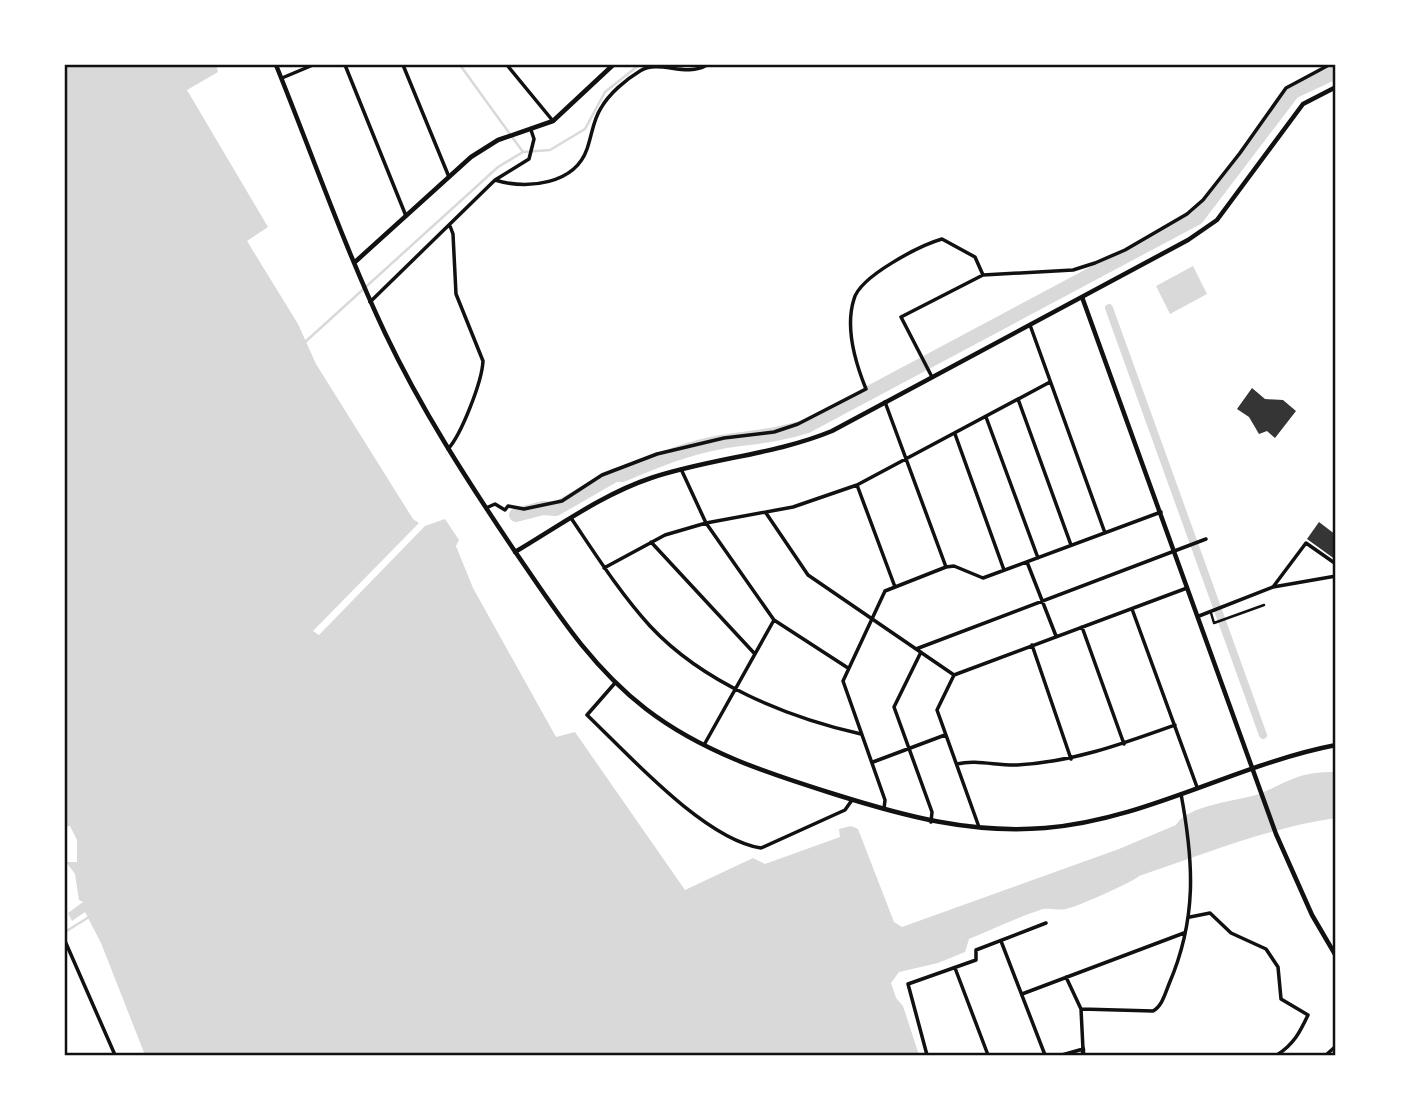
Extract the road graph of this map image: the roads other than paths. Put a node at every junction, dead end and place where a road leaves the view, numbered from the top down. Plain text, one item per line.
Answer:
1 (276, 65) edge
2 (313, 65) edge
3 (345, 65) edge
4 (402, 65) edge
5 (507, 65) edge
6 (613, 65) edge
7 (707, 65) edge
8 (1329, 65) edge
9 (282, 78) junction
10 (1336, 87) edge
11 (553, 121) junction
12 (531, 130) junction
13 (449, 177) junction
14 (495, 180) junction
15 (406, 216) junction
16 (450, 226) junction
17 (355, 261) junction
18 (983, 275) junction
19 (1082, 297) junction
20 (370, 300) junction
21 (1030, 325) junction
22 (932, 377) junction
23 (1050, 382) junction
24 (1018, 399) junction
25 (885, 402) junction
26 (986, 416) junction
27 (954, 434) junction
28 (448, 449) junction
29 (907, 458) junction
30 (681, 469) junction
31 (858, 485) junction
32 (486, 509) junction
33 (1161, 512) junction
34 (766, 513) junction
35 (571, 518) junction
36 (706, 523) junction
37 (1105, 533) junction
38 (1204, 540) dead end
39 (651, 542) junction
40 (1071, 545) junction
41 (1175, 550) junction
42 (516, 552) junction
43 (1038, 558) junction
44 (1027, 562) junction
45 (1336, 564) edge
46 (946, 567) junction
47 (604, 568) junction
48 (1004, 570) junction
49 (1336, 576) edge
50 (895, 587) junction
51 (1273, 587) junction
52 (1189, 588) junction
53 (1041, 600) junction
54 (1264, 605) dead end
55 (1132, 609) junction
56 (1211, 611) junction
57 (1199, 616) junction
58 (871, 619) junction
59 (774, 620) junction
60 (1082, 627) junction
61 (1056, 636) junction
62 (1032, 645) junction
63 (916, 649) junction
64 (921, 652) junction
65 (754, 653) junction
66 (848, 668) junction
67 (954, 675) junction
68 (615, 683) junction
69 (734, 688) junction
70 (1175, 725) junction
71 (861, 734) junction
72 (945, 735) junction
73 (1124, 744) junction
74 (1336, 745) edge
75 (704, 746) junction
76 (910, 749) junction
77 (1071, 759) junction
78 (873, 762) junction
79 (957, 764) junction
80 (1253, 766) junction
81 (1197, 786) junction
82 (1181, 792) junction
83 (852, 799) junction
84 (884, 810) junction
85 (932, 822) junction
86 (980, 830) junction
87 (1190, 917) junction
88 (1046, 923) dead end
89 (1185, 932) junction
90 (65, 941) edge
91 (1002, 941) junction
92 (1336, 956) edge
93 (955, 968) junction
94 (1066, 977) junction
95 (1022, 994) junction
96 (1081, 1009) junction
97 (1336, 1046) edge
98 (1083, 1049) junction
99 (115, 1055) edge
100 (928, 1055) edge
101 (988, 1055) edge
102 (1045, 1055) edge
103 (1062, 1055) edge
104 (1083, 1055) edge
105 (1277, 1055) edge
106 (1326, 1055) edge

1 - 9 street
2 - 9 street
3 - 15 street
4 - 13 street
5 - 11 street
6 - 11 street
7 - 14 street
8 - 18 street
9 - 17 street
10 - 19 street
11 - 12 street
12 - 13 street
12 - 14 street
13 - 15 street
14 - 16 street
15 - 17 street
16 - 20 street
16 - 28 street
17 - 20 street
18 - 22 street
18 - 32 street
19 - 21 street
19 - 33 street
20 - 28 street
21 - 22 street
21 - 23 street
22 - 25 street
23 - 24 street
23 - 37 street
24 - 26 street
24 - 40 street
25 - 29 street
25 - 30 street
26 - 27 street
26 - 43 street
27 - 29 street
27 - 48 street
28 - 32 street
29 - 31 street
29 - 46 street
30 - 35 street
30 - 36 street
31 - 34 street
31 - 50 street
32 - 42 street
33 - 37 street
33 - 41 street
34 - 36 street
34 - 58 street
35 - 42 street
35 - 47 street
36 - 39 street
36 - 59 street
37 - 40 street
38 - 41 street
39 - 47 street
39 - 65 street
40 - 43 street
41 - 52 street
41 - 53 street
42 - 68 street
43 - 44 street
44 - 48 street
44 - 53 street
45 - 51 street
46 - 48 street
46 - 50 street
47 - 69 street
49 - 51 street
50 - 58 street
51 - 56 street
52 - 55 street
52 - 57 street
53 - 61 street
53 - 63 street
54 - 56 street
55 - 60 street
55 - 70 street
56 - 57 street
57 - 80 street
58 - 63 street
58 - 66 street
59 - 65 street
59 - 66 street
60 - 61 street
60 - 73 street
61 - 62 street
62 - 67 street
62 - 77 street
63 - 64 street
64 - 67 street
64 - 76 street
65 - 69 street
66 - 71 street
67 - 72 street
68 - 75 street
68 - 83 street
69 - 71 street
69 - 75 street
70 - 73 street
70 - 81 street
71 - 78 street
72 - 76 street
72 - 79 street
73 - 77 street
74 - 80 street
75 - 83 street
76 - 78 street
76 - 85 street
77 - 79 street
78 - 84 street
79 - 86 street
80 - 81 street
80 - 92 street
81 - 82 street
82 - 86 street
82 - 87 street
83 - 84 street
84 - 85 street
85 - 86 street
87 - 89 street
87 - 105 street
88 - 91 street
89 - 94 street
89 - 96 street
90 - 99 street
91 - 93 street
91 - 95 street
93 - 100 street
93 - 101 street
94 - 95 street
94 - 96 street
95 - 102 street
96 - 98 street
97 - 106 street
98 - 103 street
98 - 104 street

